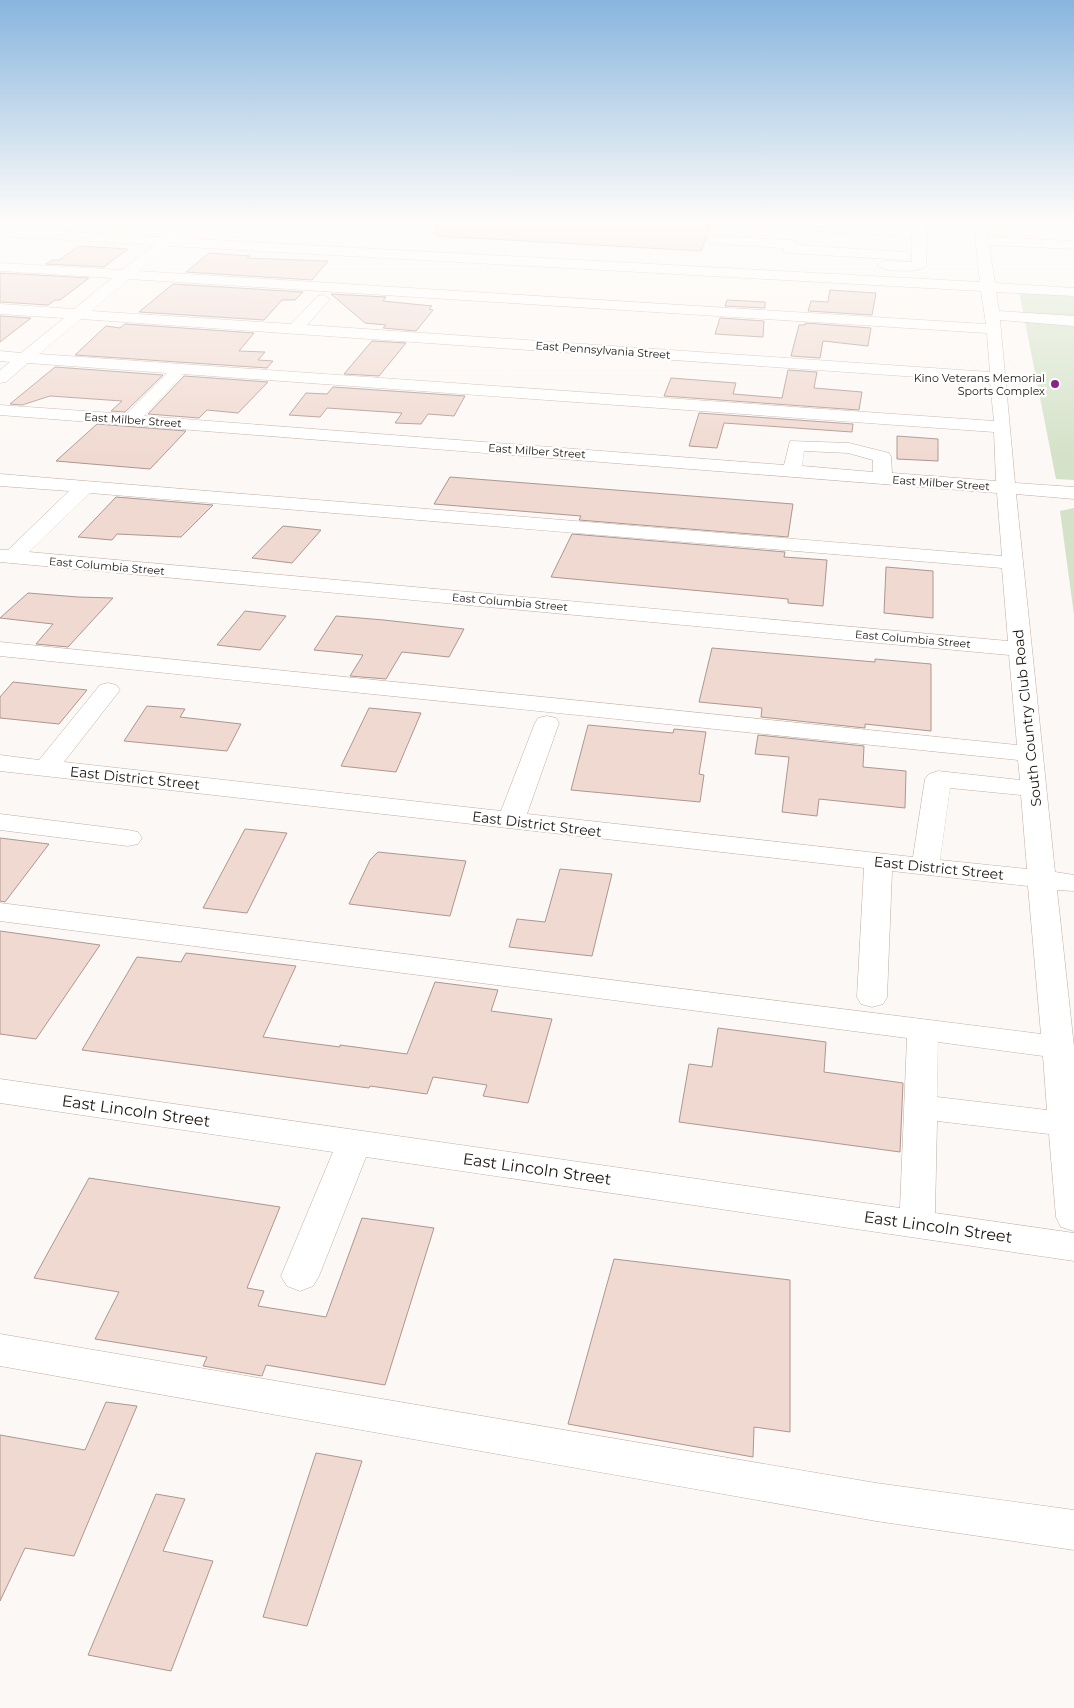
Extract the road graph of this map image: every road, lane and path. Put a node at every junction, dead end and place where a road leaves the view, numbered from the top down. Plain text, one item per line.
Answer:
1 (97, 299) edge
2 (323, 299) dead end
3 (563, 299) edge
4 (989, 299) edge
5 (0, 309) edge
6 (79, 314) junction
7 (1074, 321) edge
8 (993, 322) junction
9 (450, 323) dead end
10 (295, 329) junction
11 (439, 339) junction
12 (0, 356) edge
13 (25, 358) junction
14 (175, 374) dead end
15 (997, 377) junction
16 (0, 378) edge
17 (0, 410) edge
18 (130, 420) junction
19 (1003, 427) junction
20 (792, 471) junction
21 (883, 478) junction
22 (0, 480) edge
23 (85, 487) junction
24 (1006, 488) junction
25 (1074, 493) edge
26 (6, 556) edge
27 (1012, 563) junction
28 (0, 649) edge
29 (1020, 649) junction
30 (108, 690) dead end
31 (547, 723) dead end
32 (936, 744) junction
33 (1030, 754) junction
34 (0, 763) edge
35 (46, 768) junction
36 (938, 779) junction
37 (1034, 789) junction
38 (511, 820) junction
39 (0, 822) edge
40 (128, 838) dead end
41 (878, 861) junction
42 (924, 866) junction
43 (1043, 880) junction
44 (1074, 883) edge
45 (0, 912) edge
46 (872, 997) dead end
47 (923, 1029) junction
48 (1058, 1047) junction
49 (0, 1091) edge
50 (921, 1107) junction
51 (1065, 1124) junction
52 (354, 1143) junction
53 (1074, 1217) edge
54 (917, 1225) junction
55 (1074, 1247) edge
56 (300, 1276) dead end
57 (0, 1350) edge
58 (1074, 1530) edge

1 - 6 street
2 - 10 street
3 - 8 street
4 - 8 street, South Country Club Road
5 - 6 street, East Pennsylvania Street
6 - 10 street, East Pennsylvania Street
6 - 13 street
7 - 8 street
8 - 15 street, South Country Club Road
9 - 11 street
10 - 11 street, East Pennsylvania Street
11 - 15 street, East Pennsylvania Street
12 - 13 street
13 - 16 street
13 - 19 street
14 - 18 street
15 - 19 street, South Country Club Road
17 - 18 street, East Milber Street
18 - 20 street, East Milber Street
19 - 24 street, South Country Club Road
20 - 21 street, East Milber Street
20 - 21 street
21 - 24 street, East Milber Street
22 - 23 street
23 - 26 street
23 - 27 street
24 - 25 street, East Milber Street
24 - 27 street, South Country Club Road
26 - 29 street, East Columbia Street
27 - 29 street, South Country Club Road
28 - 32 street
29 - 33 street, South Country Club Road
30 - 35 street
31 - 38 street
32 - 33 street
32 - 36 street
33 - 37 street, South Country Club Road
34 - 35 street, East District Street
35 - 38 street, East District Street
36 - 37 street
36 - 42 street
37 - 43 street, South Country Club Road
38 - 41 street, East District Street
39 - 40 street
41 - 42 street, East District Street
41 - 46 street
42 - 43 street, East District Street
43 - 44 street, East District Street
43 - 48 street, South Country Club Road
45 - 47 street
47 - 48 street
47 - 50 street
48 - 51 street, South Country Club Road
49 - 52 street, East Lincoln Street
50 - 51 street
50 - 54 street
51 - 53 street, South Country Club Road
52 - 54 street, East Lincoln Street
52 - 56 street
54 - 55 street, East Lincoln Street
57 - 58 street

